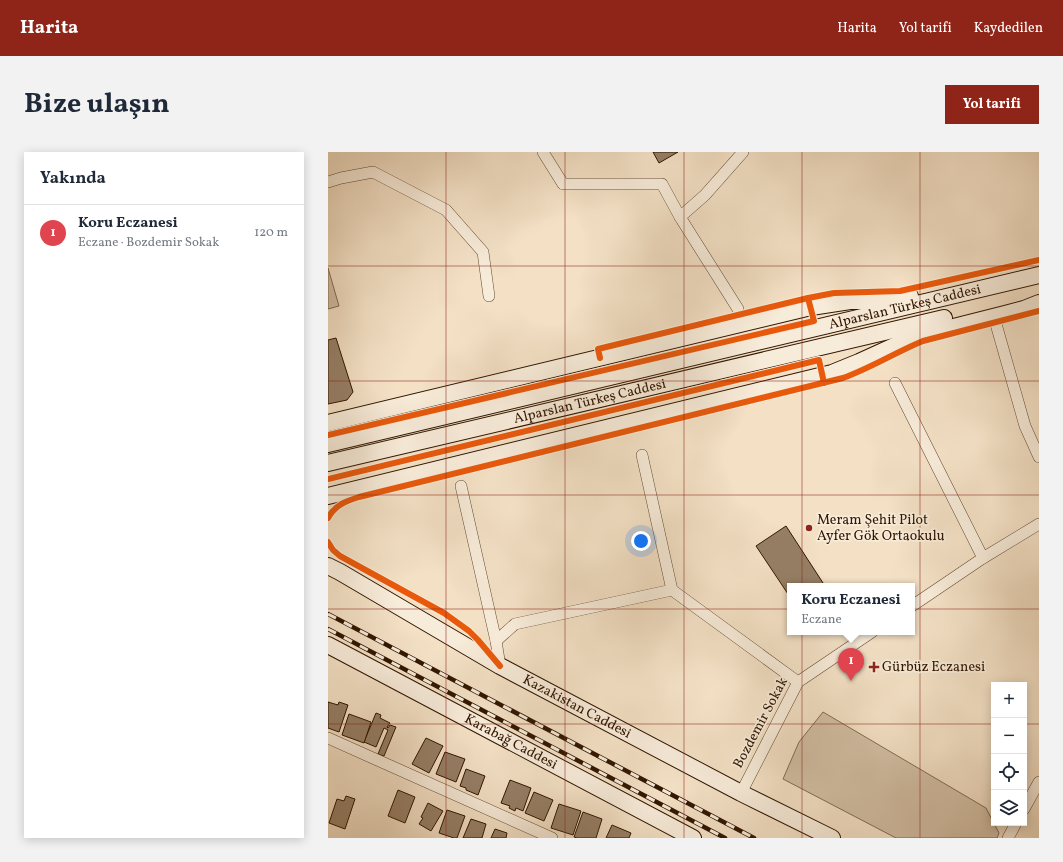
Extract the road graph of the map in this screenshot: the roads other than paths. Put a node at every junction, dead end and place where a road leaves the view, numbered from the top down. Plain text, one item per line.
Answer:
1 (543, 152) edge
2 (743, 152) edge
3 (328, 182) edge
4 (680, 217) junction
5 (1039, 271) edge
6 (1039, 275) edge
7 (489, 296) dead end
8 (1039, 296) edge
9 (1039, 303) edge
10 (738, 309) dead end
11 (994, 317) junction
12 (895, 383) dead end
13 (328, 423) edge
14 (328, 444) edge
15 (642, 455) dead end
16 (1039, 457) edge
17 (328, 463) edge
18 (461, 486) dead end
19 (329, 497) edge
20 (1039, 524) edge
21 (983, 558) junction
22 (328, 560) edge
23 (334, 569) edge
24 (672, 590) junction
25 (915, 604) edge
26 (868, 635) edge
27 (496, 641) junction
28 (328, 645) edge
29 (500, 666) junction
30 (798, 682) junction
31 (328, 738) edge
32 (1039, 782) edge
33 (741, 793) junction
34 (1027, 804) edge
35 (1014, 826) edge
36 (552, 838) edge
37 (694, 838) edge
38 (832, 838) edge
39 (1008, 838) edge

1 - 4 street
2 - 4 street
3 - 7 street
4 - 10 street
5 - 13 main road
6 - 14 main road, Alparslan Türkeş Caddesi
8 - 17 main road, Alparslan Türkeş Caddesi
9 - 11 main road
11 - 16 street
11 - 19 main road
12 - 21 street
15 - 24 street
18 - 27 street
20 - 21 street
21 - 25 street
22 - 23 main road, Kazakistan Caddesi
23 - 29 main road, Kazakistan Caddesi
24 - 27 street
24 - 30 street
26 - 30 street, Bozdemir Sokak
27 - 29 street
28 - 37 main road, Karabağ Caddesi
29 - 33 main road, Kazakistan Caddesi
30 - 33 street, Bozdemir Sokak
31 - 36 street
32 - 34 street
33 - 38 main road, Kazakistan Caddesi
35 - 39 street

